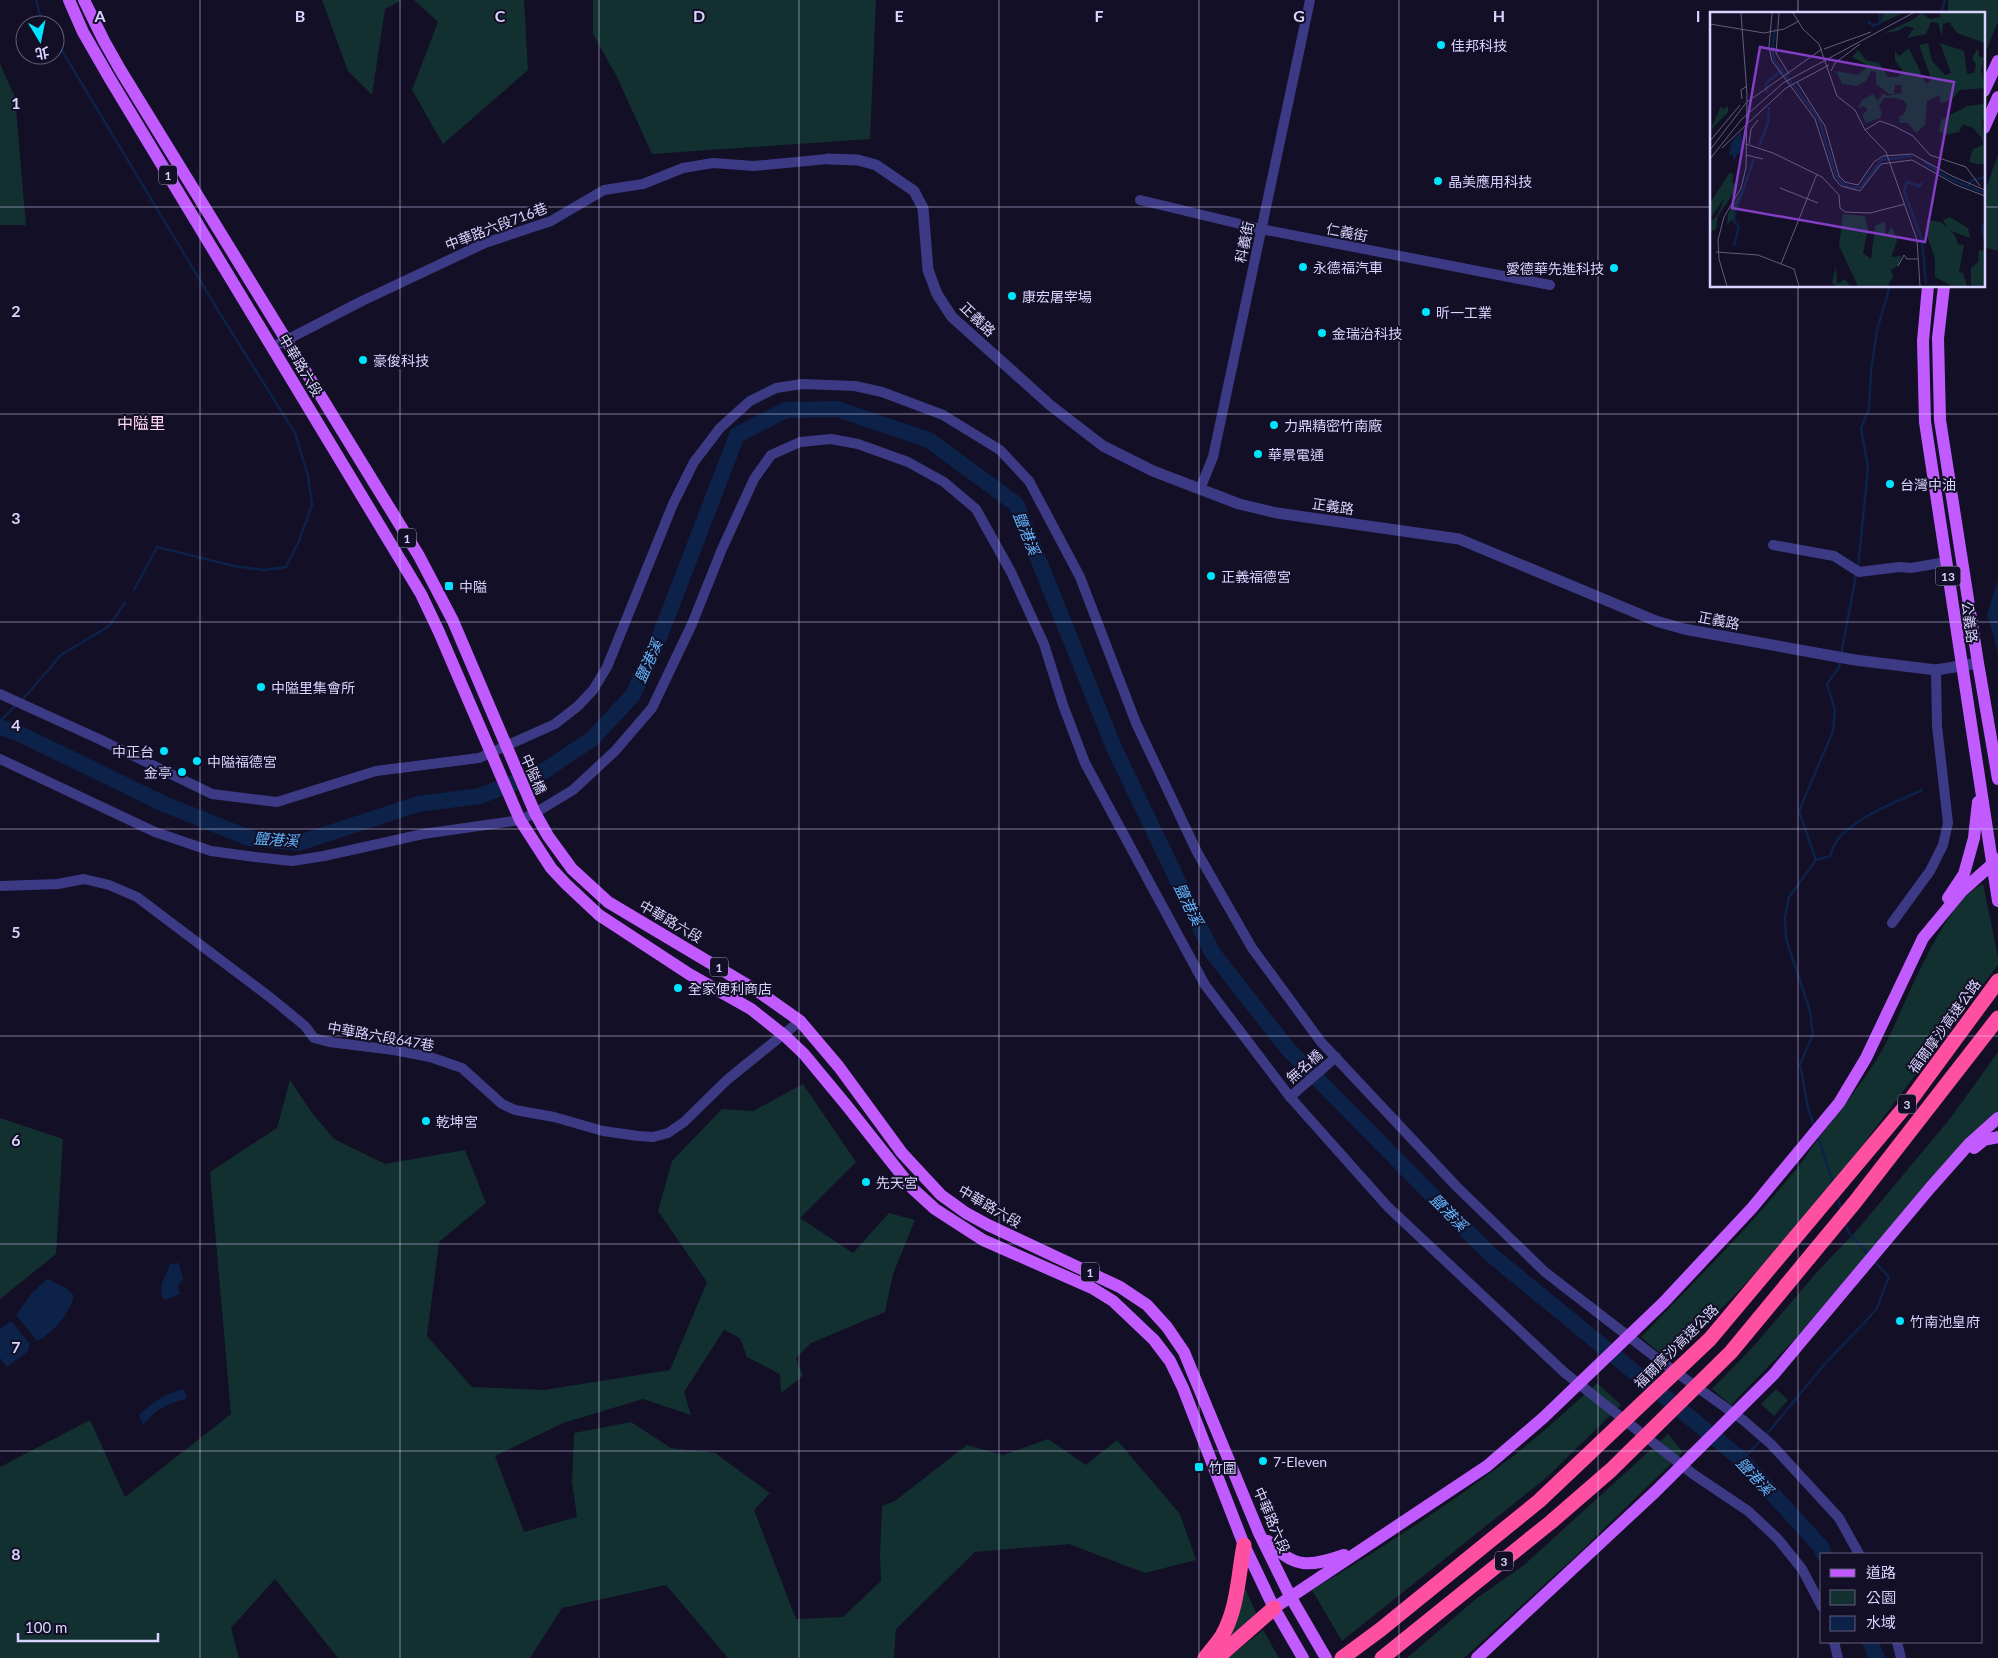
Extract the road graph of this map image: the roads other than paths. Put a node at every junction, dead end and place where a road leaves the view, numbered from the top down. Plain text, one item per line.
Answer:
1 (69, 0) edge
2 (84, 0) edge
3 (1310, 0) edge
4 (1998, 61) edge
5 (1986, 87) edge
6 (1998, 97) edge
7 (1986, 124) edge
8 (828, 159) joint
9 (1140, 200) dead end
10 (1261, 229) junction
11 (1550, 285) dead end
12 (1928, 288) edge
13 (1944, 288) edge
14 (286, 341) junction
15 (273, 348) junction
16 (1200, 489) junction
17 (1773, 545) dead end
18 (1946, 562) junction
19 (1978, 663) junction
20 (1962, 667) junction
21 (1936, 670) junction
22 (0, 694) edge
23 (506, 747) junction
24 (491, 753) junction
25 (0, 759) edge
26 (1998, 779) edge
27 (1980, 784) junction
28 (535, 813) junction
29 (520, 820) junction
30 (1995, 862) edge
31 (0, 886) edge
32 (1998, 901) edge
33 (1892, 923) dead end
34 (1927, 934) junction
35 (1998, 981) edge
36 (1998, 1018) edge
37 (800, 1021) junction
38 (784, 1036) junction
39 (1336, 1057) junction
40 (1290, 1097) junction
41 (1998, 1118) edge
42 (1998, 1137) edge
43 (1930, 1188) junction
44 (1394, 1528) junction
45 (1259, 1533) junction
46 (1244, 1545) junction
47 (1858, 1553) edge
48 (1290, 1596) junction
49 (1820, 1603) edge
50 (1274, 1608) junction
51 (1834, 1643) edge
52 (1897, 1643) edge
53 (1205, 1658) edge
54 (1217, 1658) edge
55 (1303, 1658) edge
56 (1326, 1658) edge
57 (1342, 1658) edge
58 (1382, 1658) edge
59 (1477, 1658) edge
60 (1838, 1658) edge
61 (1901, 1658) edge

1 - 15 main road, 中華路六段 / 1
2 - 14 main road, 中華路六段 / 1
3 - 10 street, 科義街
4 - 5 main road
6 - 7 main road
8 - 14 street, 中華路六段716巷
8 - 16 street, 正義路
9 - 10 street, 仁義街
10 - 11 street, 仁義街
10 - 16 street, 科義街
12 - 18 main road, 公義路 / 13
13 - 19 main road, 公義路 / 13
14 - 15 street, 中華路六段716巷
14 - 23 main road, 中華路六段 / 1
15 - 24 main road, 中華路六段 / 1
16 - 21 street, 正義路
17 - 18 street
18 - 20 main road, 公義路 / 13
19 - 20 street, 正義路
19 - 26 main road, 公義路 / 13
20 - 21 street, 正義路
20 - 27 main road, 公義路 / 13
21 - 33 street
22 - 24 street
23 - 24 street
23 - 28 main road, 中隘橋 / 1
23 - 39 street
24 - 29 main road, 1
25 - 29 street
27 - 30 main road, 公義路 / 13
27 - 34 main road
28 - 29 street
28 - 37 main road, 中華路六段 / 1
28 - 40 street
29 - 38 main road, 1
30 - 32 main road, 公義路 / 13
30 - 34 main road
31 - 38 street, 中華路六段647巷
34 - 44 main road
35 - 57 highway, 福爾摩沙高速公路 / 3
36 - 58 highway, 3
37 - 38 street, 中華路六段647巷
37 - 45 main road, 中華路六段 / 1
38 - 46 main road, 1
39 - 40 street, 無名橋
39 - 47 street
40 - 49 street
41 - 43 main road
42 - 43 main road
43 - 59 main road
44 - 45 main road
44 - 48 main road
45 - 48 main road, 中華路六段 / 1
46 - 50 main road, 1
46 - 53 highway
48 - 50 main road
48 - 56 main road, 中華路六段 / 1
50 - 54 highway
50 - 55 main road, 1
51 - 60 street
52 - 61 street

